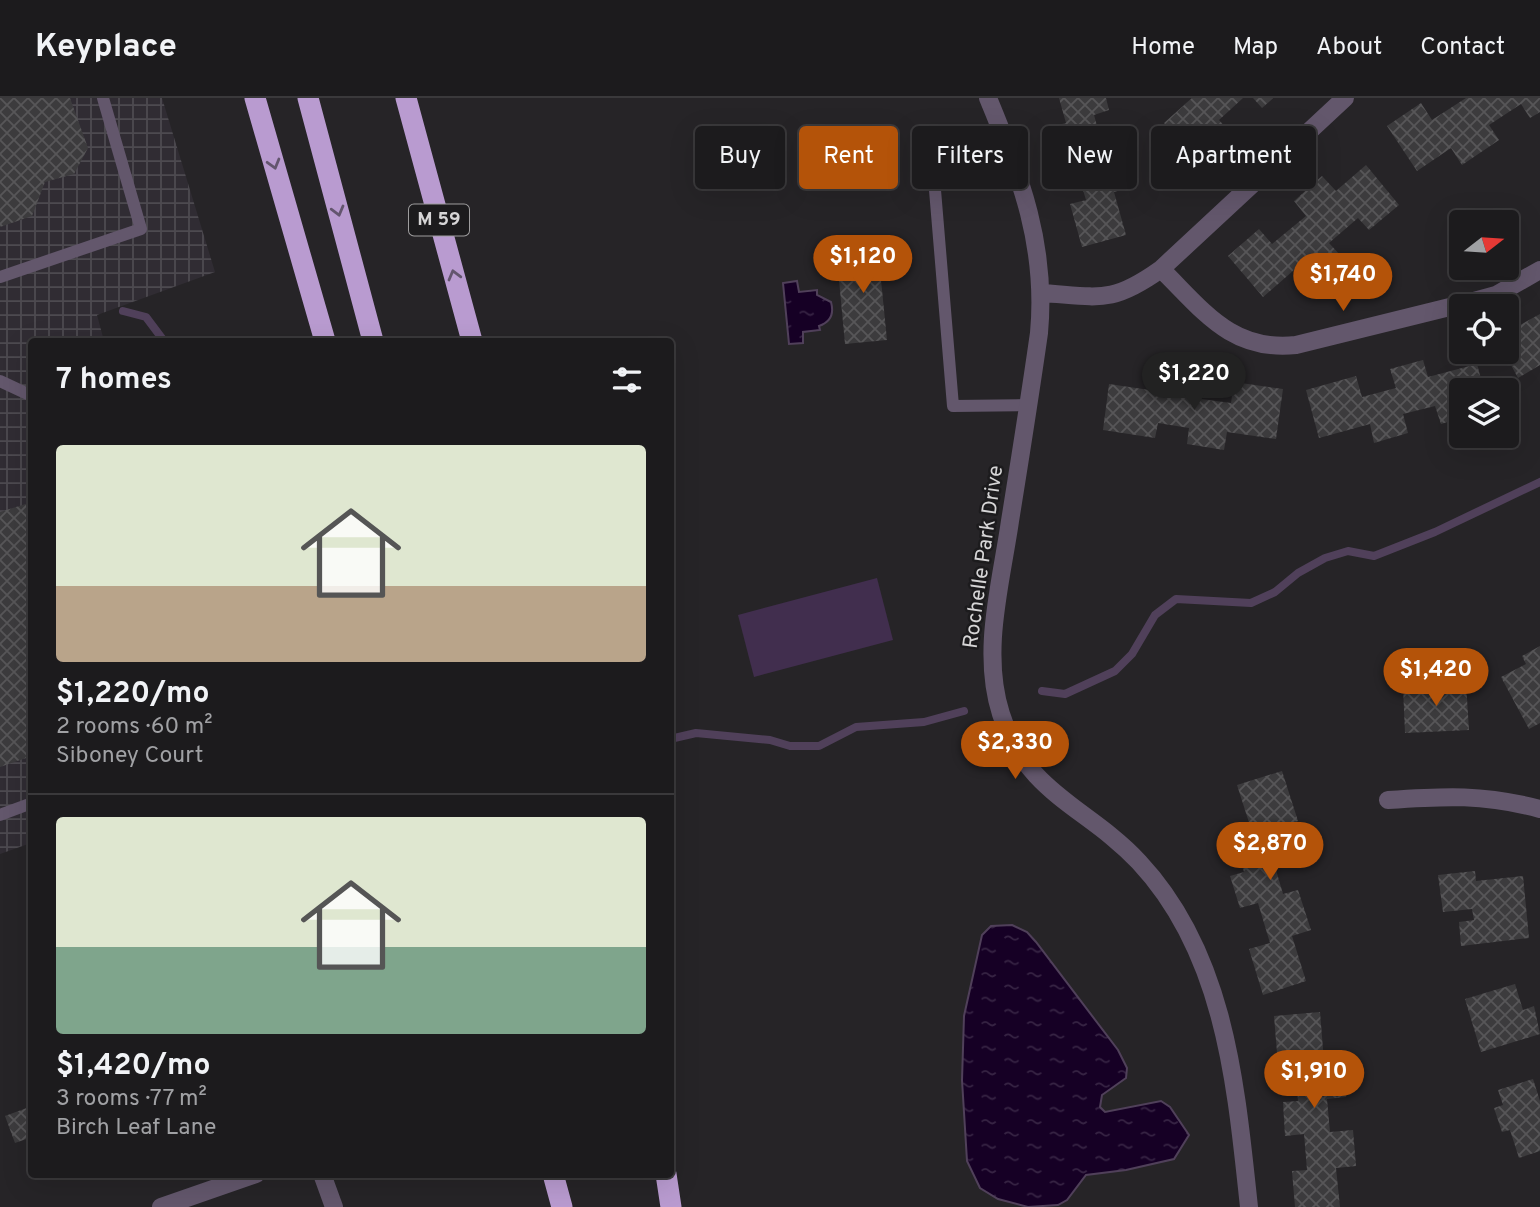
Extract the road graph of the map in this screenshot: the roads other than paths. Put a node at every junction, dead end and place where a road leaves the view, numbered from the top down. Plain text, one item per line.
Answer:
1 (103, 98) edge
2 (255, 98) edge
3 (307, 98) edge
4 (406, 98) edge
5 (988, 98) edge
6 (1345, 98) edge
7 (999, 126) edge
8 (935, 189) edge
9 (1020, 189) edge
10 (1161, 269) junction
11 (1540, 270) edge
12 (0, 277) edge
13 (1043, 293) junction
14 (324, 338) edge
15 (372, 338) edge
16 (471, 338) edge
17 (0, 381) edge
18 (28, 394) edge
19 (1029, 405) junction
20 (1388, 800) dead end
21 (28, 804) edge
22 (1540, 809) edge
23 (0, 814) edge
24 (244, 1178) edge
25 (323, 1178) edge
26 (554, 1178) edge
27 (569, 1178) edge
28 (667, 1178) edge
29 (160, 1207) edge
30 (334, 1207) edge
31 (562, 1207) edge
32 (573, 1207) edge
33 (671, 1207) edge
34 (1249, 1207) edge

1 - 12 lane
2 -> 14 highway
3 -> 15 highway
16 -> 4 highway, M 59
5 - 7 street, Rochelle Park Drive
6 - 10 street
8 - 19 lane
9 - 13 street, Rochelle Park Drive
10 - 11 street
10 - 13 street
13 - 19 street, Rochelle Park Drive
17 - 18 lane
19 - 34 street, Rochelle Park Drive
20 - 22 street
21 - 23 lane
24 - 29 street
25 - 30 street
26 - 31 highway
27 - 32 highway
28 - 33 highway

